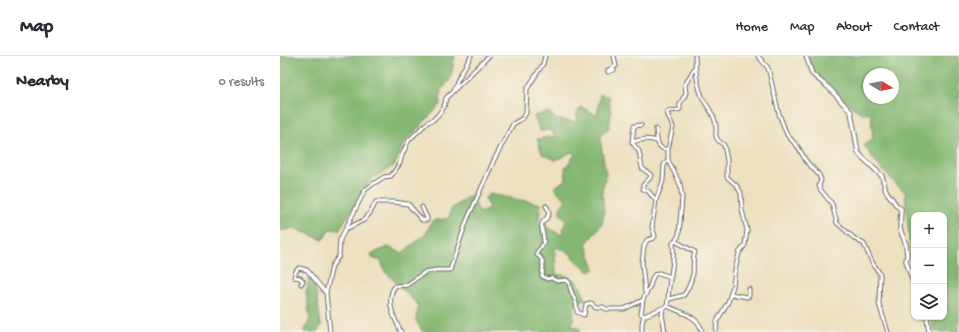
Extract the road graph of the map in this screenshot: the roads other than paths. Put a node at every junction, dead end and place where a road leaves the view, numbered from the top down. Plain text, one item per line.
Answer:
1 (471, 56) edge
2 (489, 56) edge
3 (545, 56) edge
4 (614, 56) edge
5 (695, 56) edge
6 (758, 56) edge
7 (806, 56) edge
8 (695, 67) junction
9 (614, 70) dead end
10 (453, 91) junction
11 (641, 125) dead end
12 (656, 129) dead end
13 (657, 141) junction
14 (632, 142) junction
15 (668, 150) junction
16 (668, 160) junction
17 (656, 200) junction
18 (546, 206) dead end
19 (422, 207) dead end
20 (345, 229) junction
21 (675, 241) junction
22 (671, 277) junction
23 (302, 284) dead end
24 (914, 284) edge
25 (749, 289) dead end
26 (645, 292) junction
27 (326, 293) junction
28 (731, 294) junction
29 (669, 299) junction
30 (643, 300) junction
31 (666, 306) junction
32 (663, 308) junction
33 (644, 316) junction
34 (927, 320) edge
35 (330, 332) edge
36 (401, 332) edge
37 (642, 332) edge
38 (665, 332) edge
39 (702, 332) edge
40 (716, 332) edge
41 (888, 332) edge
42 (929, 332) edge

1 - 10 street
2 - 10 street
3 - 36 street
4 - 9 street
5 - 8 street
6 - 41 street
7 - 24 street
8 - 15 street
8 - 28 street
10 - 20 street
11 - 14 street
12 - 13 street
13 - 14 street
13 - 15 street
14 - 17 street
15 - 16 street
16 - 17 street
16 - 21 street
17 - 26 street
18 - 30 street
19 - 20 street
20 - 27 street
21 - 22 street
21 - 29 street
22 - 26 street
22 - 29 street
23 - 27 street
25 - 28 street
26 - 30 street
27 - 35 street
28 - 40 street
29 - 31 street
30 - 33 street
31 - 32 street
31 - 39 street
32 - 33 street
32 - 38 street
33 - 37 street
34 - 42 street

